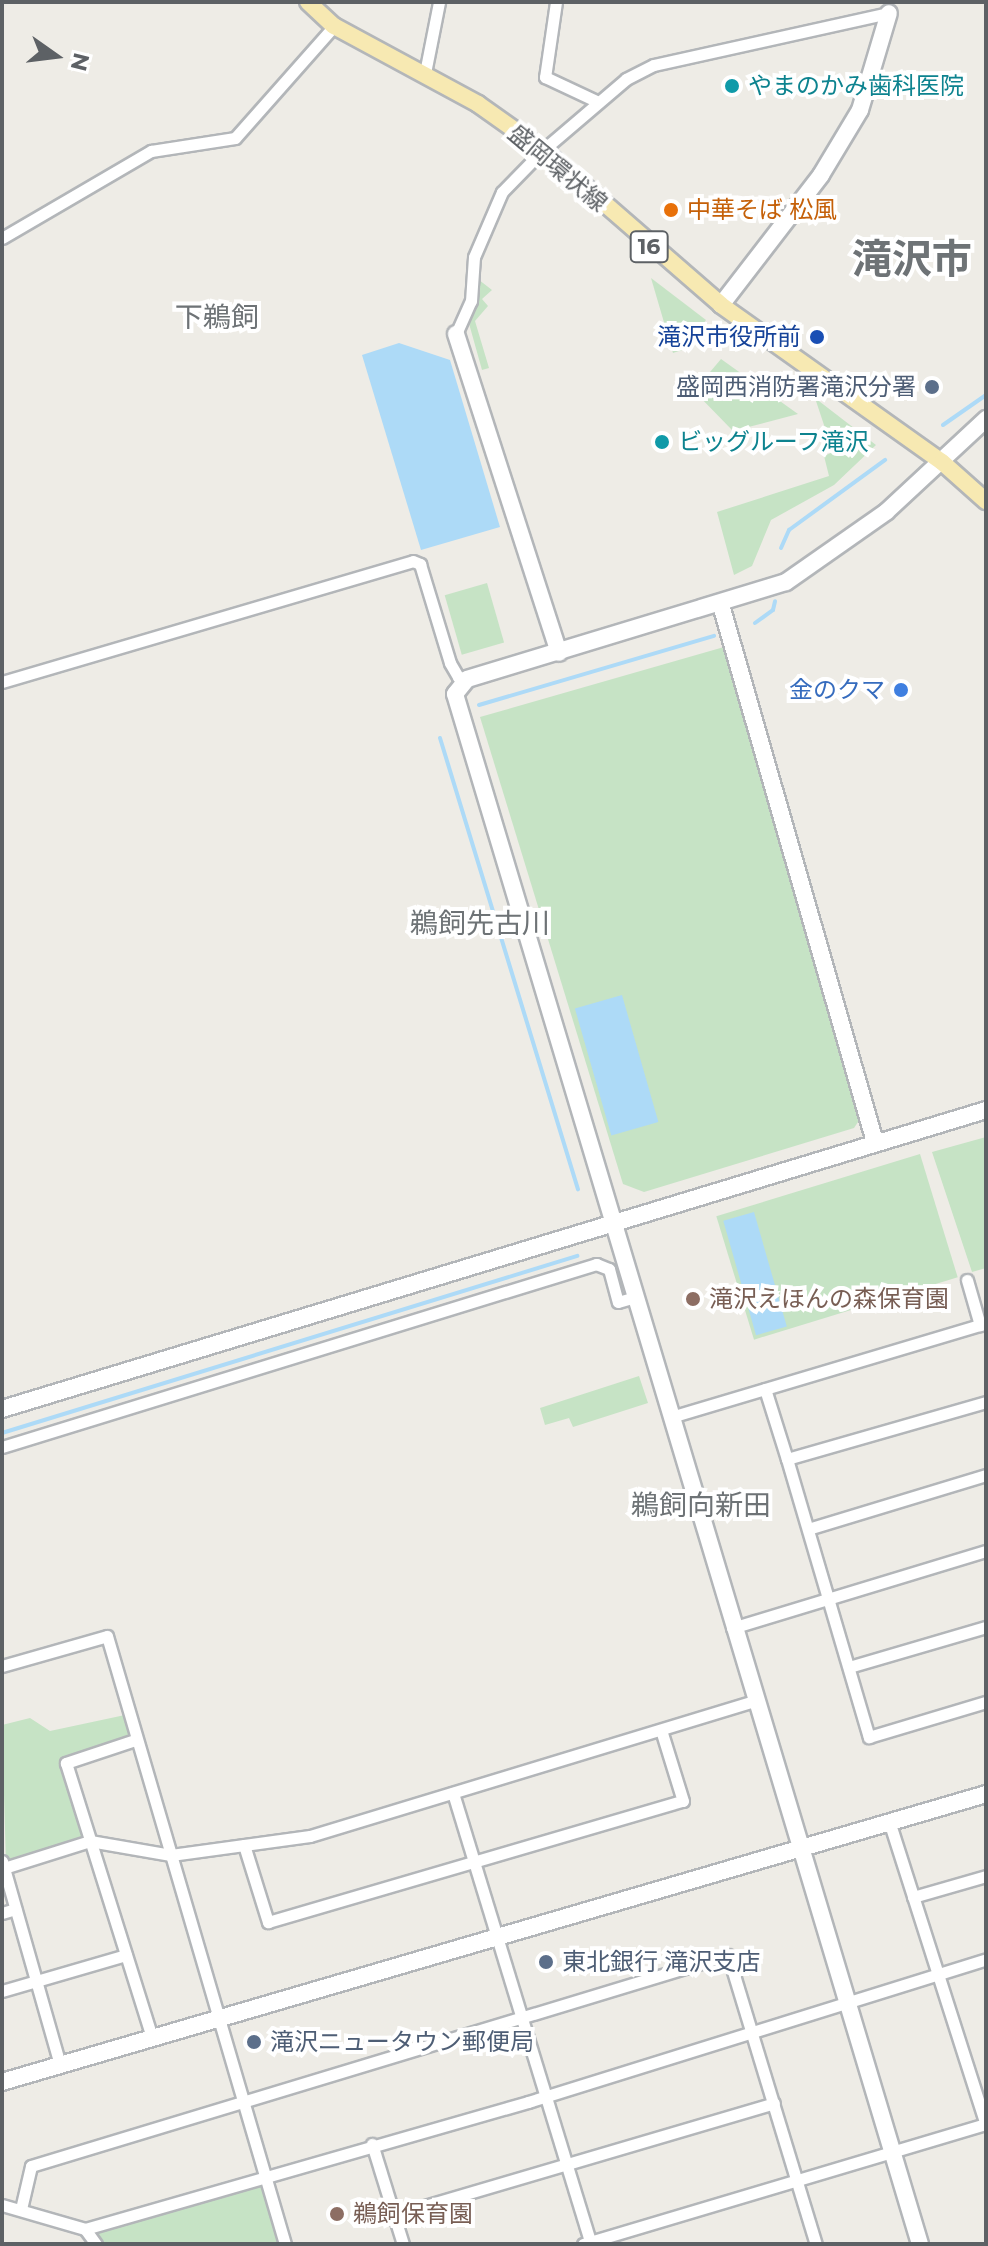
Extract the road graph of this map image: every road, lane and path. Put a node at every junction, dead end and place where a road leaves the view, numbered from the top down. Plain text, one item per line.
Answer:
1 (308, 2) edge
2 (439, 2) edge
3 (556, 2) edge
4 (889, 13) joint
5 (334, 26) junction
6 (425, 73) junction
7 (596, 101) junction
8 (543, 150) junction
9 (2, 238) edge
10 (721, 305) junction
11 (456, 334) joint
12 (986, 419) edge
13 (942, 462) junction
14 (986, 501) edge
15 (721, 605) junction
16 (559, 653) junction
17 (467, 679) junction
18 (2, 682) edge
19 (986, 1110) edge
20 (875, 1142) junction
21 (613, 1223) junction
22 (967, 1280) dead end
23 (635, 1297) junction
24 (983, 1324) edge
25 (765, 1389) junction
26 (986, 1402) edge
27 (2, 1409) edge
28 (671, 1417) junction
29 (2, 1447) edge
30 (787, 1459) junction
31 (986, 1475) edge
32 (808, 1529) junction
33 (986, 1551) edge
34 (828, 1599) junction
35 (986, 1627) edge
36 (732, 1628) junction
37 (2, 1666) edge
38 (849, 1667) junction
39 (755, 1701) junction
40 (986, 1702) edge
41 (662, 1733) junction
42 (135, 1740) junction
43 (453, 1793) junction
44 (986, 1794) edge
45 (890, 1824) junction
46 (90, 1841) junction
47 (244, 1845) junction
48 (800, 1847) junction
49 (171, 1855) junction
50 (474, 1861) junction
51 (3, 1865) edge
52 (986, 1876) edge
53 (913, 1897) junction
54 (15, 1909) junction
55 (2, 1913) edge
56 (499, 1941) junction
57 (126, 1955) junction
58 (986, 1959) edge
59 (936, 1973) junction
60 (35, 1981) junction
61 (2, 1991) edge
62 (847, 2002) junction
63 (521, 2018) junction
64 (222, 2019) junction
65 (752, 2029) junction
66 (152, 2038) junction
67 (60, 2064) junction
68 (2, 2082) edge
69 (544, 2096) junction
70 (245, 2101) junction
71 (774, 2103) junction
72 (986, 2125) edge
73 (372, 2144) junction
74 (891, 2154) junction
75 (565, 2162) junction
76 (266, 2176) junction
77 (797, 2180) junction
78 (2, 2205) edge
79 (21, 2209) junction
80 (394, 2215) junction
81 (85, 2229) junction
82 (588, 2243) edge
83 (96, 2244) edge
84 (285, 2244) edge
85 (403, 2244) edge
86 (816, 2244) edge
87 (920, 2244) edge

1 - 5 main road, 盛岡環状線 / 16
2 - 6 street
3 - 7 street
4 - 7 street
4 - 10 street
5 - 6 main road, 盛岡環状線 / 16
5 - 9 street
6 - 8 main road, 盛岡環状線 / 16
7 - 8 street
8 - 10 main road, 盛岡環状線 / 16
8 - 11 street
10 - 13 main road, 盛岡環状線 / 16
11 - 16 street
12 - 13 street
13 - 14 main road, 盛岡環状線 / 16
13 - 15 street
15 - 16 street
15 - 20 street
16 - 17 street
17 - 18 street
17 - 21 street
19 - 20 street
20 - 21 street
21 - 23 street
21 - 27 street
22 - 24 street
23 - 28 street
23 - 29 street
24 - 25 street
25 - 28 street
25 - 30 street
26 - 30 street
28 - 36 street
30 - 32 street
31 - 32 street
32 - 34 street
33 - 34 street
34 - 36 street
34 - 38 street
35 - 38 street
36 - 39 street
37 - 42 street
38 - 40 street
39 - 41 street
39 - 48 street
41 - 43 street
41 - 50 street
42 - 46 street
42 - 49 street
43 - 47 street
43 - 50 street
44 - 45 street
45 - 48 street
45 - 53 street
46 - 49 street
46 - 51 street
46 - 57 street
47 - 49 street
47 - 50 street
48 - 56 street
48 - 62 street
49 - 64 street
50 - 56 street
51 - 54 street
52 - 53 street
53 - 59 street
54 - 55 street
54 - 60 street
56 - 63 street
56 - 64 street
57 - 60 street
57 - 66 street
58 - 59 street
59 - 62 street
59 - 72 street
60 - 61 street
60 - 67 street
62 - 65 street
62 - 74 street
63 - 65 street
63 - 69 street
63 - 70 street
64 - 66 street
64 - 70 street
65 - 69 street
65 - 71 street
66 - 67 street
67 - 68 street
69 - 73 street
69 - 75 street
70 - 76 street
70 - 79 street
71 - 75 street
71 - 77 street
72 - 74 street
73 - 76 street
73 - 80 street
74 - 77 street
74 - 87 street
75 - 80 street
75 - 82 street
76 - 81 street
76 - 84 street
77 - 82 street
77 - 86 street
78 - 79 street
79 - 81 street
80 - 85 street
81 - 83 street

